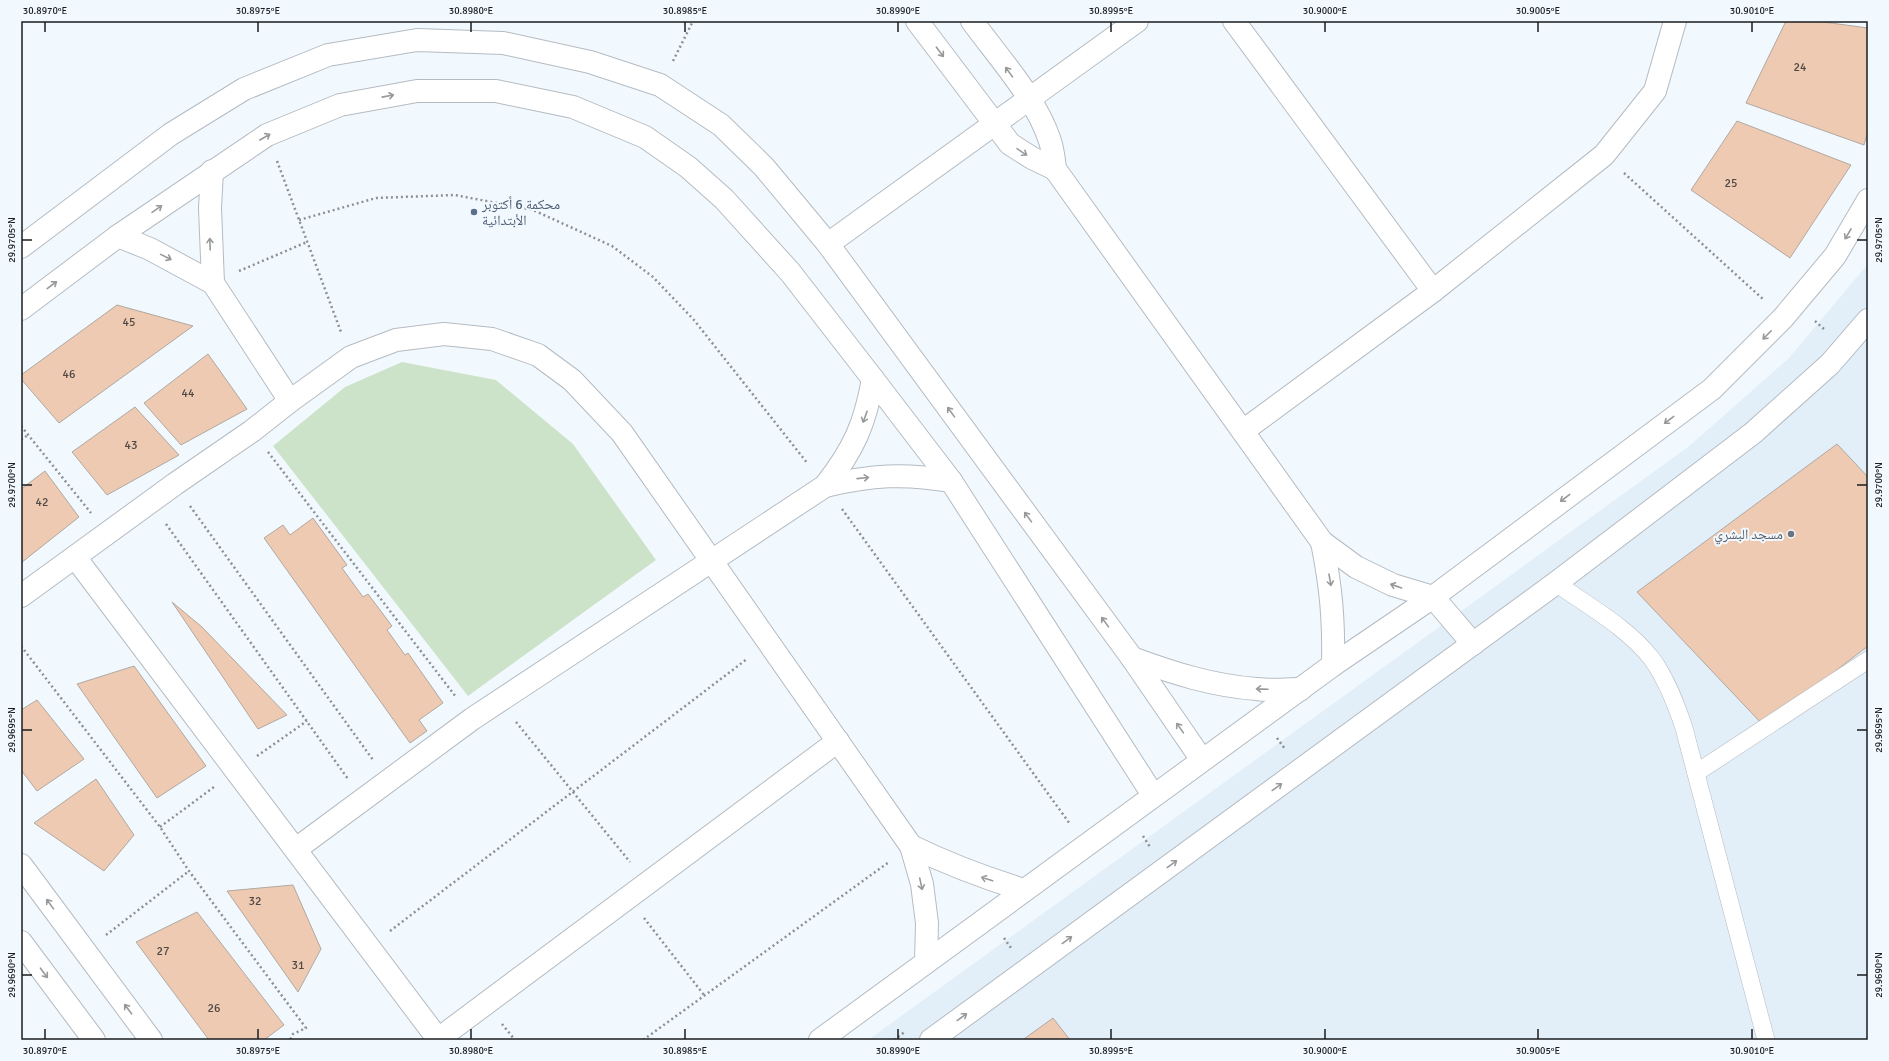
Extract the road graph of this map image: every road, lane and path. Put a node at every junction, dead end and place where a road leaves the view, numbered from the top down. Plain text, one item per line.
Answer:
1 (693, 21) edge
2 (917, 21) edge
3 (972, 21) edge
4 (1137, 21) edge
5 (1234, 21) edge
6 (1675, 21) edge
7 (660, 85) junction
8 (1029, 99) junction
9 (994, 124) junction
10 (267, 135) junction
11 (1604, 155) junction
12 (1055, 169) junction
13 (212, 171) junction
14 (1868, 200) edge
15 (299, 220) junction
16 (118, 236) junction
17 (308, 242) junction
18 (828, 244) junction
19 (21, 248) edge
20 (213, 283) junction
21 (1433, 291) junction
22 (21, 308) edge
23 (1789, 311) junction
24 (1868, 320) edge
25 (1844, 348) junction
26 (351, 357) junction
27 (873, 379) junction
28 (290, 401) junction
29 (21, 426) edge
30 (252, 431) junction
31 (1242, 431) junction
32 (28, 435) junction
33 (21, 440) edge
34 (951, 481) junction
35 (175, 484) junction
36 (825, 486) junction
37 (150, 502) junction
38 (108, 533) junction
39 (1322, 542) junction
40 (75, 557) junction
41 (710, 561) junction
42 (1556, 583) junction
43 (21, 596) edge
44 (1433, 597) junction
45 (768, 642) junction
46 (1472, 644) junction
47 (21, 646) edge
48 (1132, 658) junction
49 (1868, 660) edge
50 (1333, 665) junction
51 (1300, 689) junction
52 (499, 702) junction
53 (1262, 717) junction
54 (472, 718) junction
55 (838, 741) junction
56 (1202, 760) junction
57 (1300, 770) junction
58 (1696, 773) junction
59 (389, 782) junction
60 (572, 792) junction
61 (1153, 795) junction
62 (363, 800) junction
63 (1126, 815) junction
64 (1086, 845) junction
65 (911, 846) junction
66 (296, 849) junction
67 (21, 865) edge
68 (1166, 868) junction
69 (189, 871) junction
70 (647, 883) junction
71 (1024, 890) junction
72 (628, 897) junction
73 (989, 916) junction
74 (21, 942) edge
75 (369, 947) junction
76 (85, 951) junction
77 (926, 962) junction
78 (1026, 970) junction
79 (704, 995) junction
80 (94, 1040) edge
81 (151, 1040) edge
82 (290, 1040) edge
83 (437, 1040) edge
84 (643, 1040) edge
85 (820, 1040) edge
86 (931, 1040) edge
87 (1766, 1040) edge

1 - 7 path
2 -> 9 street
8 -> 3 street
4 - 8 street
5 - 21 street
6 - 11 street
7 - 18 street
7 - 19 street
8 - 9 street
8 - 12 street
9 -> 12 street
9 - 18 street
13 -> 10 street
10 - 15 path
10 -> 27 street
11 - 21 street
11 - 23 path
12 - 31 street
16 -> 13 street
20 -> 13 street
14 -> 23 street
15 - 17 path
15 - 36 path
16 -> 20 street
22 -> 16 street
17 - 20 path
17 - 26 path
48 -> 18 street
20 - 28 street
21 - 31 street
23 - 25 path
23 -> 44 street
24 - 25 street
25 - 42 street
26 - 28 street
26 - 41 street
27 - 34 street
27 -> 36 street
28 - 30 street
29 - 32 path
30 - 35 street
30 - 54 path
31 - 39 street
32 - 33 path
32 - 38 path
36 -> 34 street
34 - 61 street
35 - 37 street
35 - 59 path
36 - 41 street
36 - 64 path
37 - 38 street
37 - 62 path
38 - 40 street
44 -> 39 street
39 -> 50 street
40 - 43 street
40 - 66 street
41 - 45 street
41 - 52 street
42 - 46 street
42 - 58 lane
44 - 46 street
44 - 50 street
45 - 55 street
45 - 60 path
46 - 57 street
47 - 69 path
51 -> 48 street
56 -> 48 street
49 - 58 lane
50 - 51 street
51 - 53 street
52 - 54 street
52 - 60 path
53 - 56 street
53 - 57 path
54 - 59 street
55 - 65 street
55 - 70 street
56 - 61 street
68 -> 57 street
58 - 87 lane
59 - 62 street
60 - 70 path
60 - 75 path
61 - 63 street
62 - 66 street
63 - 64 street
63 - 68 path
64 - 71 street
71 -> 65 street
65 -> 77 street
65 - 79 path
66 - 75 street
76 -> 67 street
78 -> 68 street
69 - 76 path
69 - 82 path
70 - 72 street
71 - 73 street
72 - 79 path
72 - 83 street
73 - 77 street
73 - 78 path
74 -> 80 street
75 - 83 street
81 -> 76 street
77 - 85 street
86 -> 78 street
79 - 84 path

